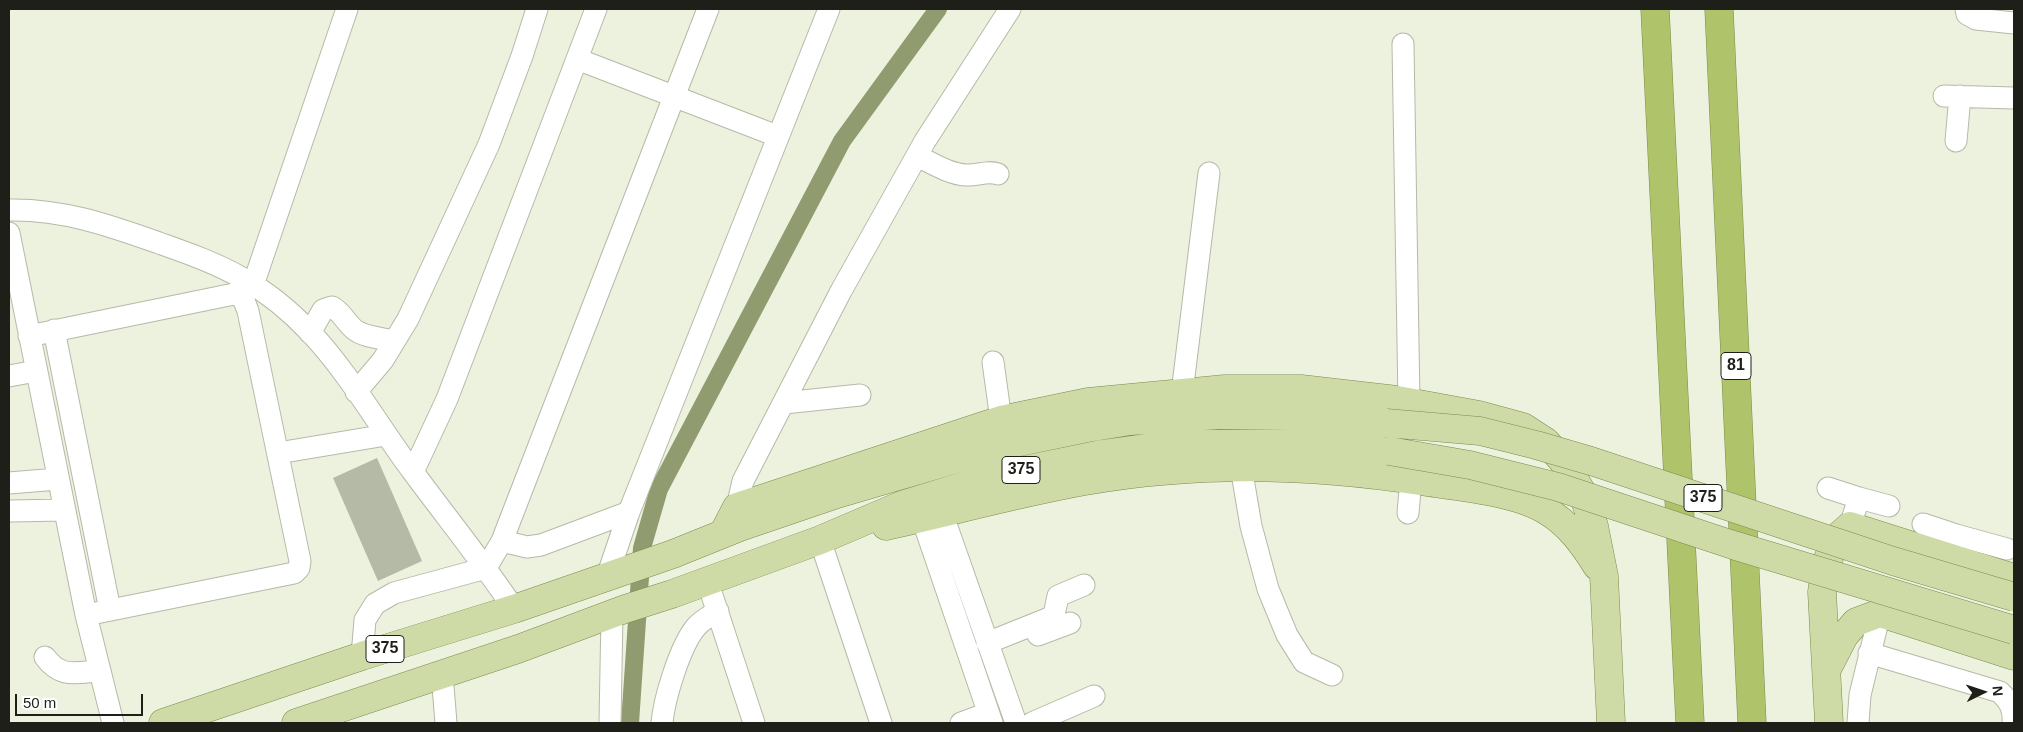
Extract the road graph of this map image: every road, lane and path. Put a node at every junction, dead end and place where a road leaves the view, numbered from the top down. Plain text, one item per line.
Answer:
1 (348, 9) edge
2 (537, 9) edge
3 (596, 9) edge
4 (708, 9) edge
5 (829, 9) edge
6 (1010, 9) edge
7 (1655, 9) edge
8 (1719, 9) edge
9 (1966, 9) edge
10 (2014, 23) edge
11 (1403, 44) dead end
12 (577, 59) junction
13 (674, 98) junction
14 (2014, 98) edge
15 (778, 136) junction
16 (1956, 141) dead end
17 (917, 156) junction
18 (1209, 173) dead end
19 (998, 174) dead end
20 (9, 210) edge
21 (9, 233) edge
22 (13, 266) edge
23 (253, 286) junction
24 (54, 330) junction
25 (310, 333) junction
26 (29, 336) junction
27 (394, 341) junction
28 (993, 362) dead end
29 (36, 371) junction
30 (9, 376) edge
31 (356, 392) junction
32 (1182, 393) junction
33 (860, 395) dead end
34 (1409, 402) junction
35 (784, 403) junction
36 (1001, 420) junction
37 (1523, 427) junction
38 (386, 435) junction
39 (278, 453) junction
40 (1241, 467) junction
41 (413, 472) junction
42 (58, 479) junction
43 (1411, 479) junction
44 (9, 483) edge
45 (1828, 488) dead end
46 (1859, 498) junction
47 (1521, 499) junction
48 (1889, 506) dead end
49 (737, 507) junction
50 (65, 510) junction
51 (10, 511) edge
52 (629, 512) junction
53 (1408, 513) dead end
54 (932, 516) junction
55 (1850, 526) junction
56 (723, 534) junction
57 (1919, 535) junction
58 (820, 540) junction
59 (502, 541) junction
60 (1952, 546) junction
61 (2007, 548) dead end
62 (486, 568) junction
63 (617, 573) junction
64 (1604, 576) junction
65 (2014, 578) edge
66 (708, 580) junction
67 (1084, 585) dead end
68 (1684, 595) junction
69 (2014, 598) edge
70 (514, 609) junction
71 (110, 610) junction
72 (619, 611) junction
73 (718, 611) junction
74 (1880, 614) junction
75 (86, 615) junction
76 (1070, 623) dead end
77 (2014, 630) edge
78 (989, 647) junction
79 (1869, 653) junction
80 (362, 656) junction
81 (2014, 656) edge
82 (45, 657) dead end
83 (100, 671) junction
84 (1826, 671) junction
85 (442, 674) junction
86 (1332, 675) dead end
87 (1094, 696) dead end
88 (990, 718) edge
89 (113, 723) edge
90 (163, 723) edge
91 (296, 723) edge
92 (446, 723) edge
93 (610, 723) edge
94 (662, 723) edge
95 (754, 723) edge
96 (881, 723) edge
97 (961, 723) edge
98 (1016, 723) edge
99 (1032, 723) edge
100 (1611, 723) edge
101 (1683, 723) edge
102 (1690, 723) edge
103 (1752, 723) edge
104 (1829, 723) edge
105 (1858, 723) edge
106 (2013, 723) edge

1 - 23 street
2 - 27 street
3 - 12 street
4 - 13 street
5 - 15 street
6 - 17 street
7 - 68 highway
8 - 103 highway, 81
9 - 10 street
11 - 34 street
12 - 13 street
12 - 41 street
13 - 15 street
13 - 59 street
14 - 16 street
15 - 52 street
17 - 19 street
17 - 35 street
18 - 32 street
20 - 23 street
21 - 22 street
22 - 26 street
23 - 25 street
24 - 26 street
24 - 39 street
24 - 71 street
25 - 27 street
25 - 31 street
26 - 29 street
27 - 31 street
28 - 36 street
29 - 30 street
29 - 42 street
31 - 38 street
32 - 34 main road
32 - 36 main road
33 - 35 street
34 - 37 main road
35 - 49 street
36 - 49 main road
37 - 47 main road
37 - 64 main road
38 - 39 street
38 - 41 street
39 - 71 street
40 - 43 main road
40 - 54 main road
40 - 86 street
41 - 62 street
42 - 44 street
42 - 50 street
43 - 47 main road
43 - 53 street
45 - 46 street
46 - 48 street
46 - 55 street
47 - 64 main road
49 - 56 main road
50 - 51 street
50 - 75 street
52 - 59 street
52 - 63 street
54 - 58 main road
54 - 78 street
54 - 88 street
55 - 57 main road
55 - 84 main road
56 - 63 main road, 375
56 - 69 main road, 375, bridge
57 - 60 main road
57 - 74 main road
58 - 66 main road, 375
58 - 77 main road, 375, bridge
58 - 96 street
59 - 62 street
60 - 61 street
60 - 65 main road
62 - 70 street
62 - 80 street
63 - 70 main road, 375
64 - 100 main road
66 - 72 main road, 375
66 - 73 street
67 - 78 street
68 - 101 highway
68 - 102 highway
70 - 80 main road, 375
71 - 75 street
72 - 85 main road, 375
72 - 93 street
73 - 94 street
73 - 95 street
74 - 79 street
74 - 81 main road
74 - 84 main road
75 - 83 street
76 - 78 street
78 - 98 street
79 - 105 street
79 - 106 street
80 - 90 main road, 375
82 - 83 street
83 - 89 street
84 - 104 main road
85 - 91 main road, 375
85 - 92 street
87 - 99 street
88 - 97 street

